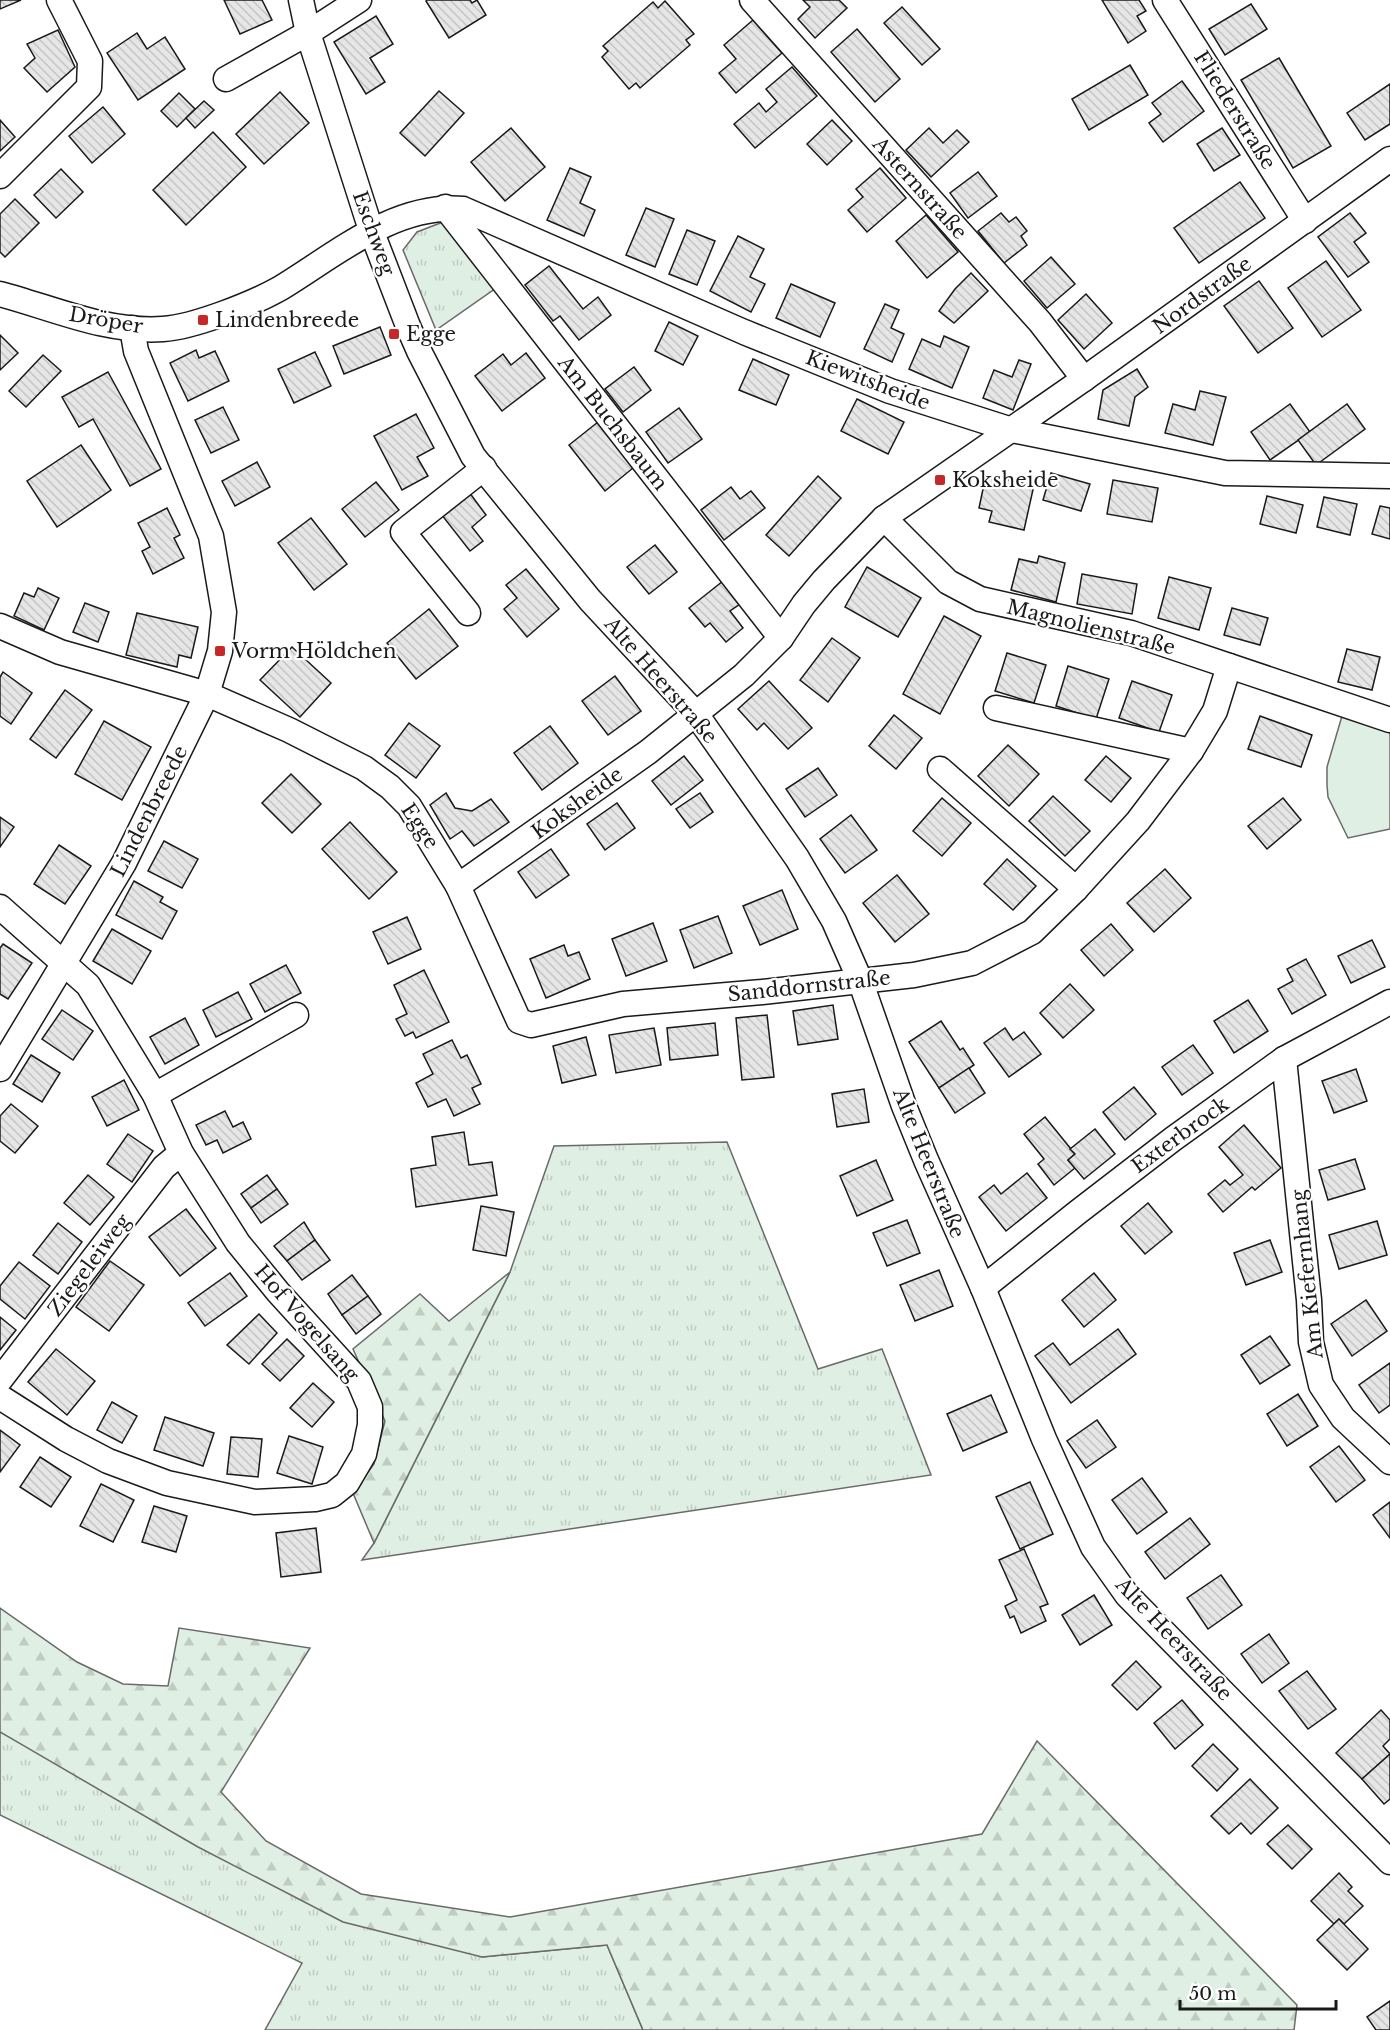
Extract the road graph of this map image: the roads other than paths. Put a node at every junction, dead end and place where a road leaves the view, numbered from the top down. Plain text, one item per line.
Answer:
1 (59, 0) edge
2 (300, 0) edge
3 (359, 0) edge
4 (752, 0) edge
5 (1165, 0) edge
6 (308, 33) junction
7 (226, 79) dead end
8 (1390, 159) edge
9 (0, 176) edge
10 (445, 207) junction
11 (1305, 221) junction
12 (371, 230) junction
13 (0, 294) edge
14 (132, 328) junction
15 (1084, 379) junction
16 (1012, 430) junction
17 (478, 462) junction
18 (1390, 476) edge
19 (884, 518) junction
20 (468, 613) dead end
21 (0, 627) edge
22 (781, 638) junction
23 (1229, 666) junction
24 (207, 694) junction
25 (996, 708) dead end
26 (696, 714) junction
27 (1390, 720) edge
28 (1191, 751) junction
29 (940, 769) dead end
30 (458, 886) junction
31 (1076, 889) junction
32 (0, 907) edge
33 (65, 963) junction
34 (860, 980) junction
35 (1390, 1002) edge
36 (296, 1015) dead end
37 (519, 1021) joint
38 (1284, 1059) junction
39 (0, 1069) edge
40 (155, 1095) junction
41 (181, 1153) junction
42 (983, 1288) junction
43 (0, 1380) edge
44 (0, 1397) edge
45 (1390, 1462) edge
46 (1390, 1862) edge

1 - 9 street
2 - 6 street, Eschweg
3 - 6 street
4 - 15 street, Asternstraße
5 - 11 street, Fliederstraße
6 - 7 street
6 - 12 street, Eschweg
8 - 11 street, Nordstraße
10 - 12 street, Kiewitsheide
10 - 16 street, Kiewitsheide
10 - 22 street, Am Buchsbaum
11 - 15 street, Nordstraße
12 - 14 street, Dröper
12 - 17 street, Eschweg
13 - 14 street, Dröper
14 - 24 street, Lindenbreede
15 - 16 street, Nordstraße
16 - 18 street, Kiewitsheide
16 - 19 street, Koksheide
17 - 20 street
17 - 26 street, Alte Heerstraße
19 - 22 street, Koksheide
19 - 23 street, Magnolienstraße
21 - 24 street
22 - 26 street, Koksheide
23 - 27 street, Magnolienstraße
23 - 28 street, Sanddornstraße
24 - 30 street, Egge
24 - 33 street, Lindenbreede
25 - 28 street
26 - 30 street, Koksheide
26 - 34 street, Alte Heerstraße
28 - 31 street, Sanddornstraße
29 - 31 street
30 - 37 street, Egge
31 - 34 street, Sanddornstraße
32 - 33 street, Hof Vogelsang
33 - 39 street, Lindenbreede
33 - 40 street, Hof Vogelsang
34 - 37 street, Sanddornstraße
34 - 42 street, Alte Heerstraße
35 - 38 street, Exterbrock
36 - 40 street
38 - 42 street, Exterbrock
38 - 45 street, Am Kiefernhang
40 - 41 street, Hof Vogelsang
41 - 43 street, Ziegeleiweg
41 - 44 street, Hof Vogelsang
42 - 46 street, Alte Heerstraße

